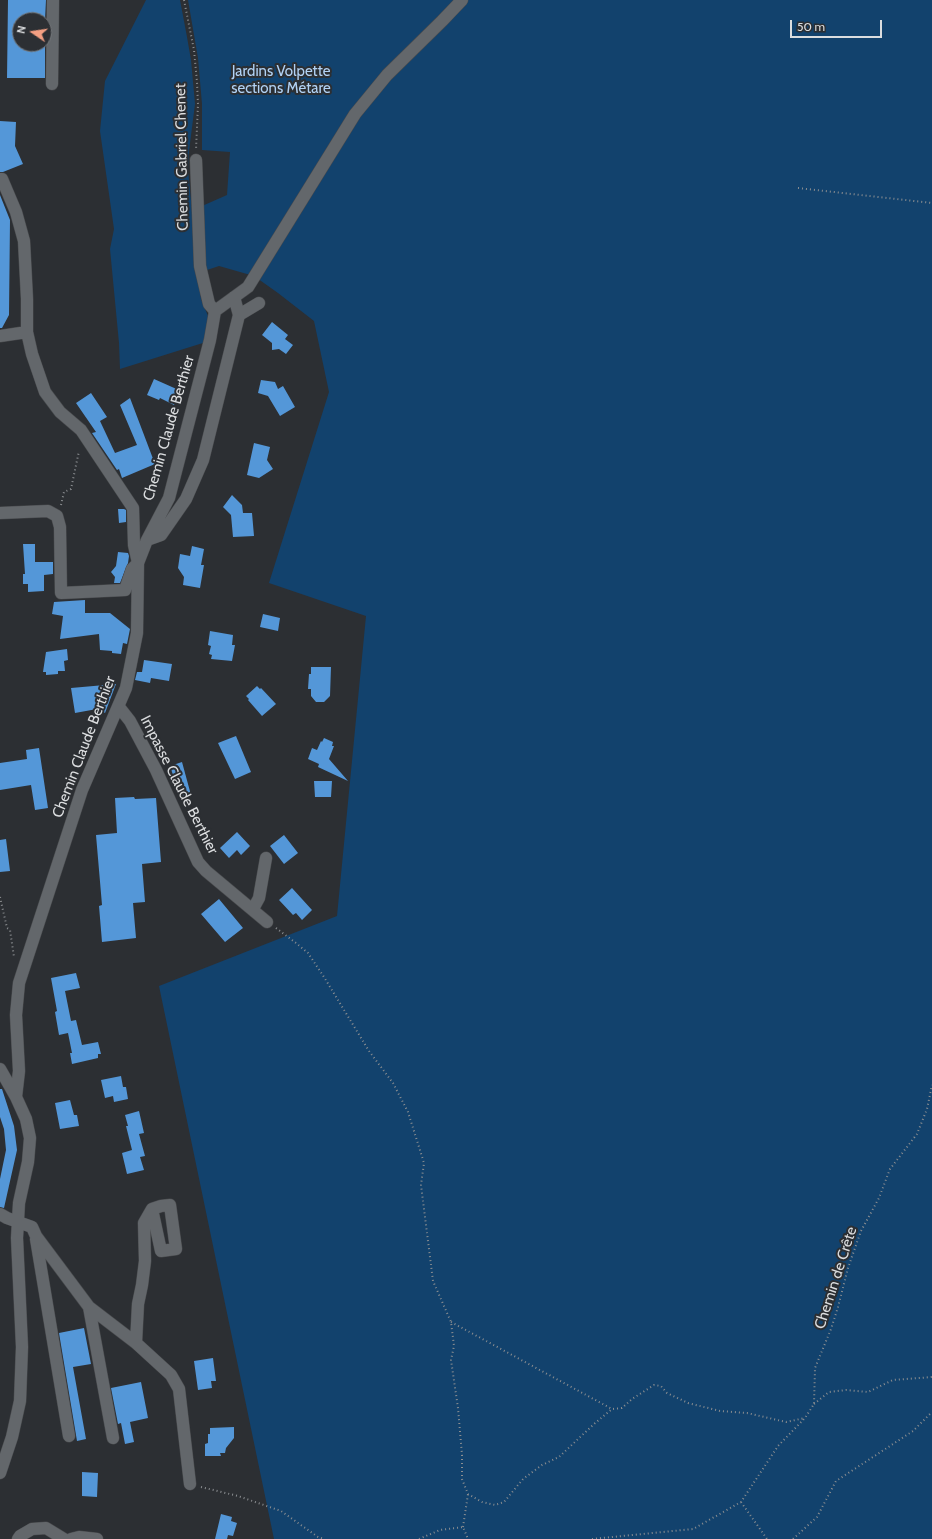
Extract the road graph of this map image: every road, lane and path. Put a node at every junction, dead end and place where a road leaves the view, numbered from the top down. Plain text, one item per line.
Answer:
1 (53, 0) edge
2 (184, 0) edge
3 (462, 0) edge
4 (52, 84) dead end
5 (196, 160) joint
6 (0, 179) edge
7 (798, 188) dead end
8 (932, 202) edge
9 (234, 297) junction
10 (259, 303) dead end
11 (215, 311) junction
12 (239, 315) junction
13 (27, 332) junction
14 (0, 336) edge
15 (80, 450) dead end
16 (0, 513) edge
17 (57, 516) junction
18 (147, 540) junction
19 (138, 563) junction
20 (118, 707) junction
21 (266, 858) dead end
22 (0, 897) edge
23 (253, 909) junction
24 (267, 922) joint
25 (15, 961) dead end
26 (0, 1069) edge
27 (932, 1085) edge
28 (16, 1097) junction
29 (152, 1209) dead end
30 (0, 1214) edge
31 (18, 1221) junction
32 (36, 1236) junction
33 (89, 1307) junction
34 (450, 1322) junction
35 (136, 1344) junction
36 (932, 1377) edge
37 (814, 1404) junction
38 (612, 1409) junction
39 (932, 1412) edge
40 (805, 1418) junction
41 (69, 1436) dead end
42 (113, 1438) dead end
43 (0, 1474) edge
44 (190, 1484) joint
45 (468, 1494) junction
46 (741, 1502) junction
47 (463, 1527) junction
48 (18, 1539) edge
49 (64, 1539) edge
50 (71, 1539) edge
51 (97, 1539) edge
52 (324, 1539) edge
53 (419, 1539) edge
54 (468, 1539) edge
55 (592, 1539) edge
56 (767, 1539) edge
57 (793, 1539) edge

1 - 4 street
2 - 5 path, Chemin Gabriel Chenet
3 - 9 street
5 - 11 street, Chemin Gabriel Chenet
6 - 13 street
7 - 8 path
9 - 11 street
9 - 12 street
10 - 12 street
11 - 18 street, Chemin Claude Berthier
12 - 18 street
13 - 14 street
13 - 19 street
15 - 17 path
16 - 17 street
17 - 19 street
18 - 19 street, Chemin Claude Berthier
19 - 20 street, Chemin Claude Berthier
20 - 23 street, Impasse Claude Berthier
20 - 28 street, Chemin Claude Berthier
21 - 23 street
22 - 25 path
23 - 24 street, Impasse Claude Berthier
24 - 34 path
26 - 28 street
27 - 37 path, Chemin de Crête
28 - 31 street
29 - 35 street
30 - 31 street
31 - 32 street
31 - 43 street
32 - 33 street
32 - 41 street
33 - 35 street
33 - 42 street
34 - 38 path
34 - 45 path
35 - 44 street
36 - 37 path
37 - 40 path
38 - 40 path
38 - 45 path
39 - 57 path
40 - 46 path
44 - 52 path
45 - 47 path
46 - 55 path
46 - 56 path
47 - 53 path
47 - 54 path
48 - 49 street
50 - 51 street

